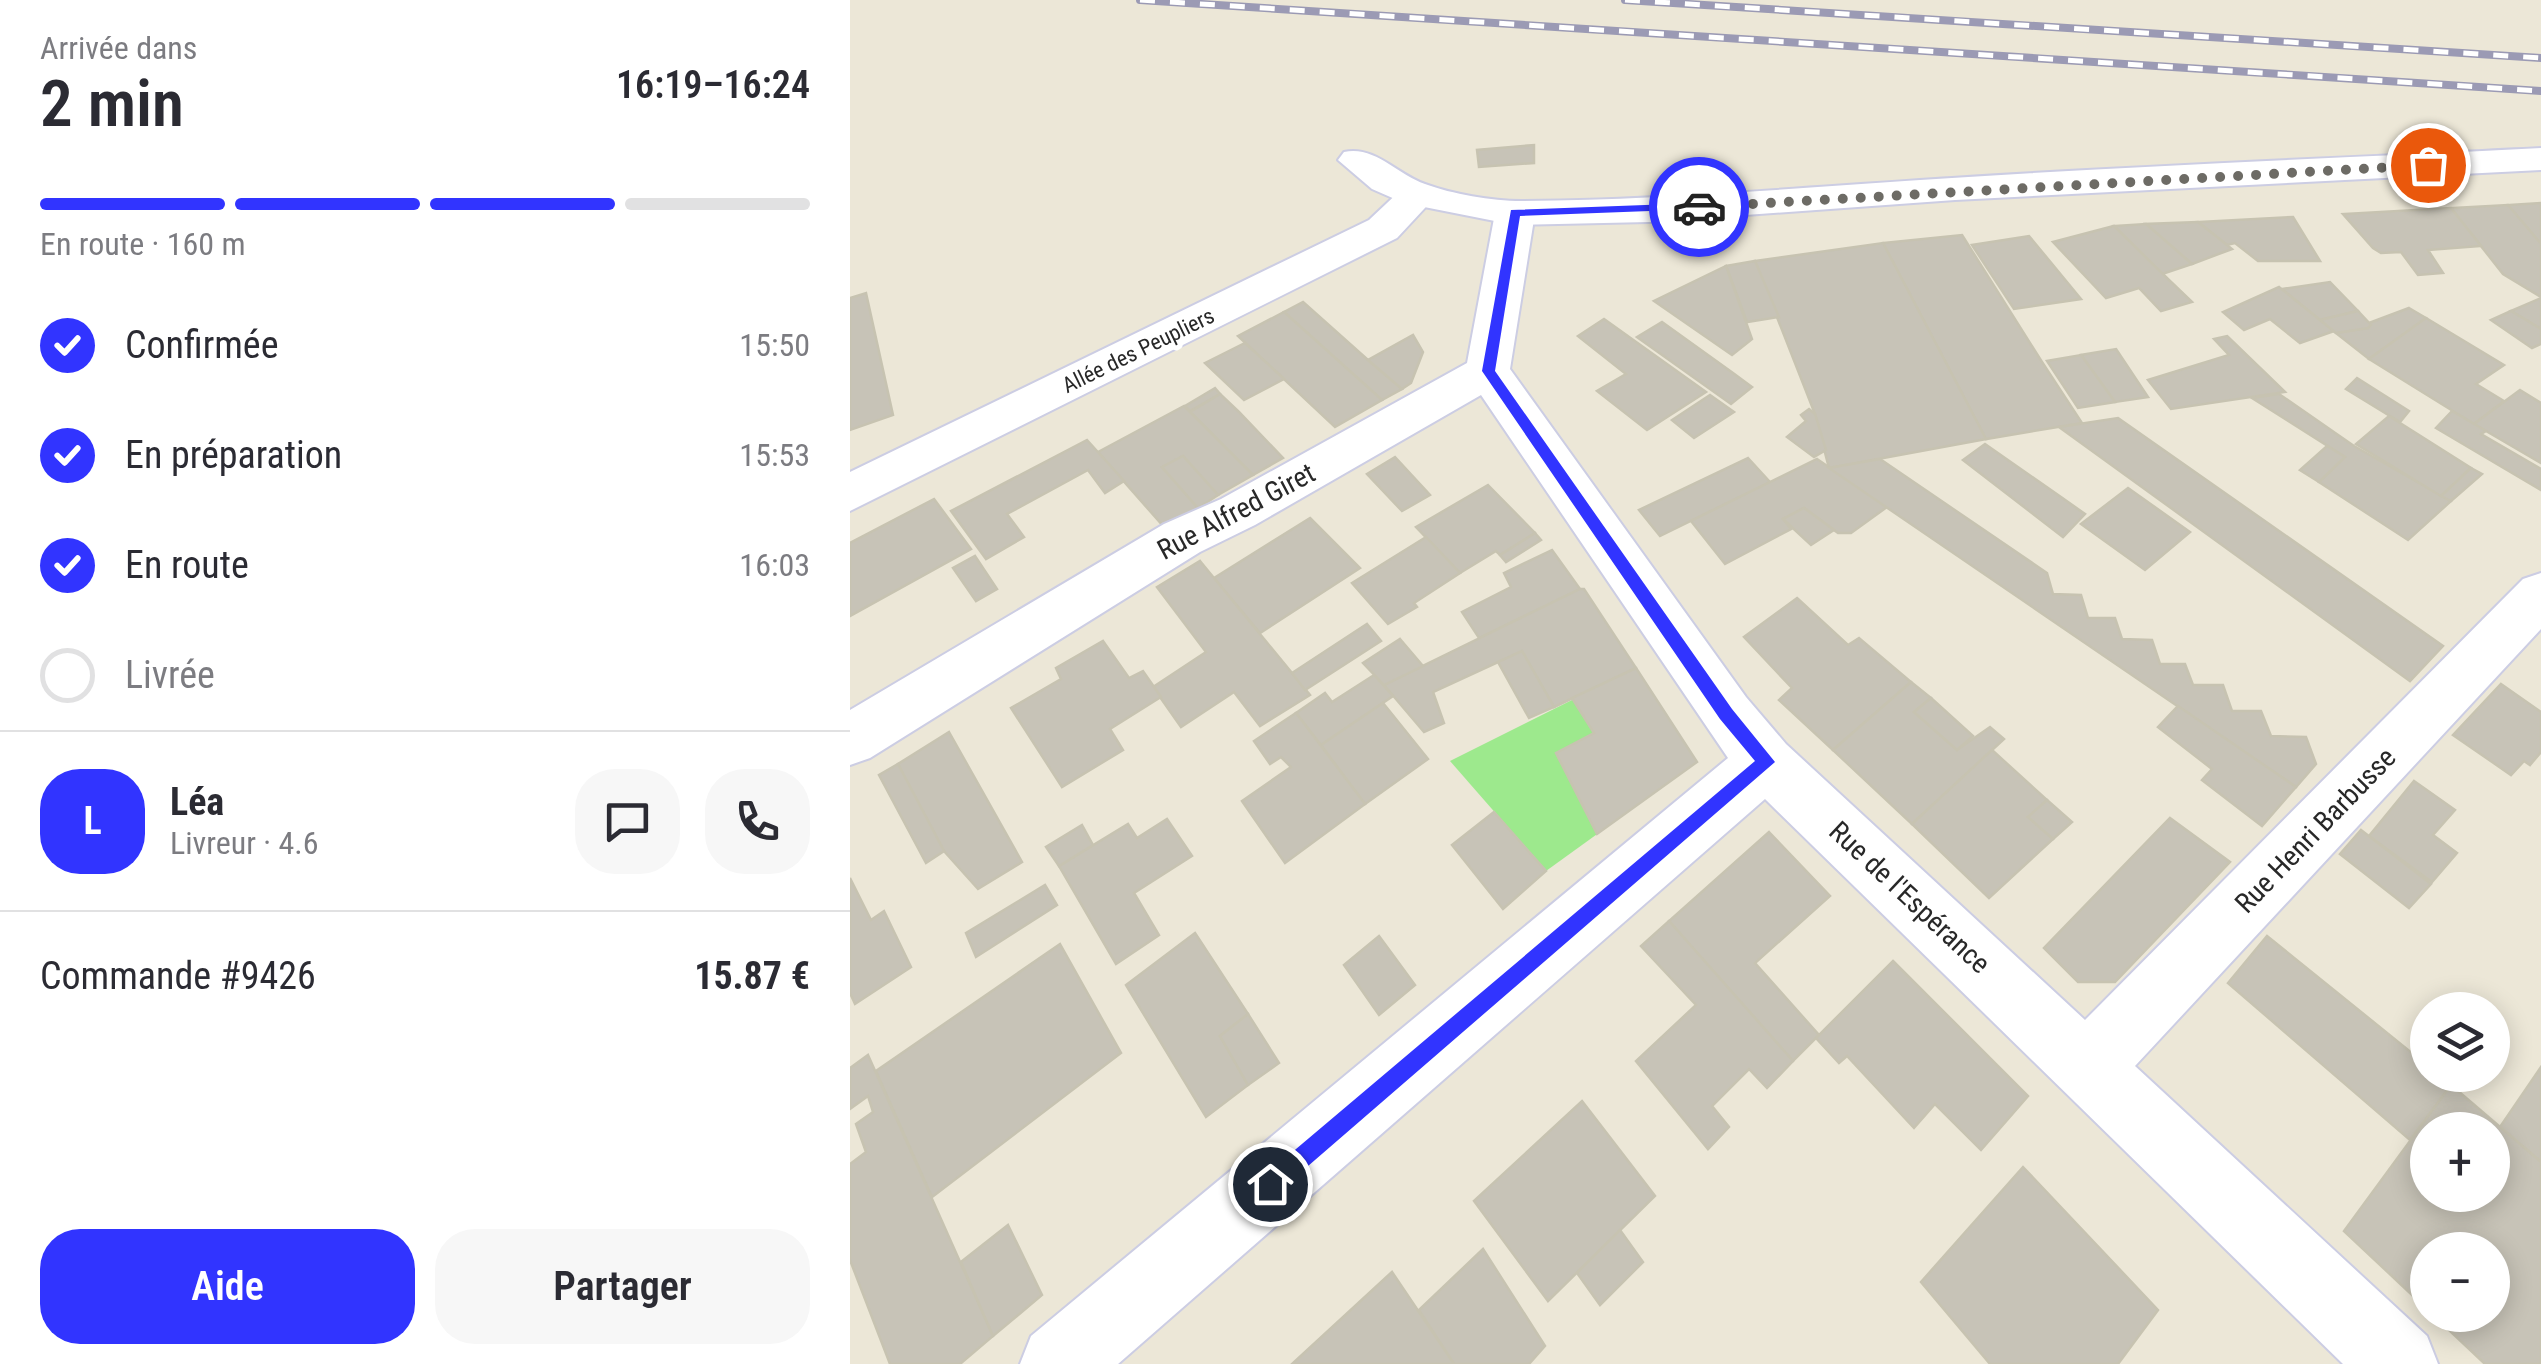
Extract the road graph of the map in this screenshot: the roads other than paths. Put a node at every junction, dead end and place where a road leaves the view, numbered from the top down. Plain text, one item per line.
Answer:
1 (2541, 159) edge
2 (1357, 160) dead end
3 (1418, 196) junction
4 (1515, 213) junction
5 (1488, 371) junction
6 (850, 493) edge
7 (2541, 594) edge
8 (850, 740) edge
9 (1766, 762) junction
10 (2088, 1066) junction
11 (1059, 1364) edge
12 (2399, 1364) edge

1 - 4 street
2 - 3 street
3 - 4 street
3 - 6 street, Allée des Peupliers
4 - 5 street
5 - 8 street, Rue Alfred Giret
5 - 9 street, Rue de l'Espérance
7 - 10 street, Rue Henri Barbusse
9 - 10 street, Rue de l'Espérance
9 - 11 street
10 - 12 street, Rue de l'Espérance

